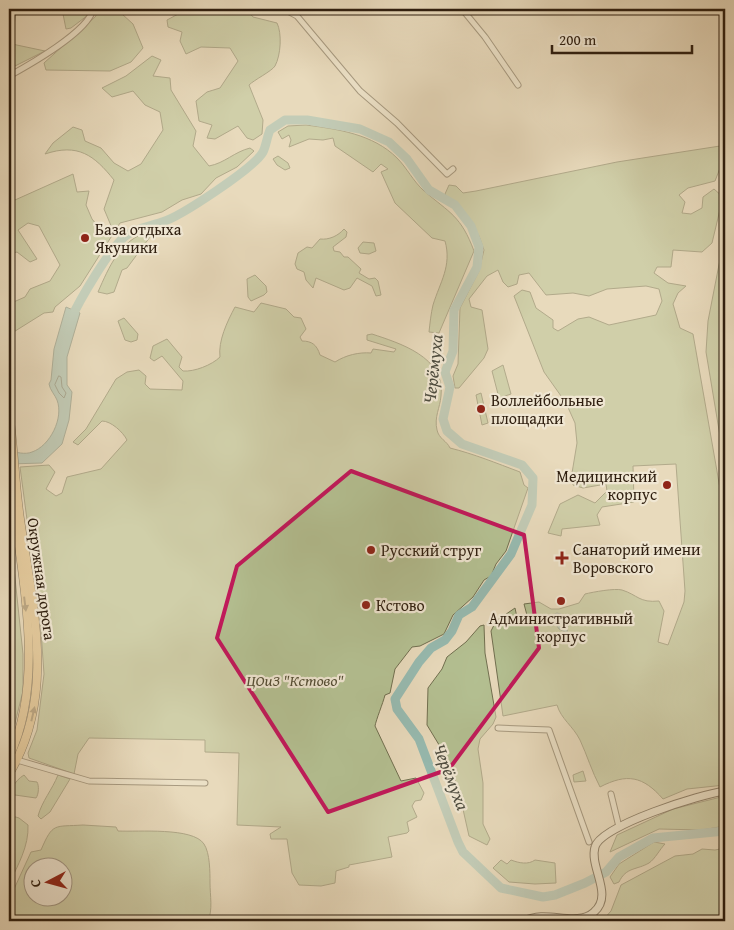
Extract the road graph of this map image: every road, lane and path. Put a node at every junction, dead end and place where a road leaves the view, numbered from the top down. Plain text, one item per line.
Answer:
1 (93, 9) edge
2 (284, 9) edge
3 (462, 9) edge
4 (9, 76) edge
5 (518, 85) dead end
6 (453, 169) dead end
7 (9, 414) edge
8 (9, 462) edge
9 (14, 485) junction
10 (498, 728) dead end
11 (9, 757) edge
12 (17, 760) junction
13 (9, 774) edge
14 (205, 783) dead end
15 (725, 791) edge
16 (611, 794) dead end
17 (619, 827) junction
18 (589, 842) dead end
19 (524, 921) edge

1 - 4 street
2 - 6 street
3 - 5 street
7 - 9 main road, Окружная дорога
8 - 9 main road, Окружная дорога
9 -> 11 main road, Окружная дорога
12 -> 9 main road, Окружная дорога
10 - 18 street
12 - 13 main road, Окружная дорога
12 - 14 street
15 - 17 main road
16 - 17 street
17 - 19 main road

